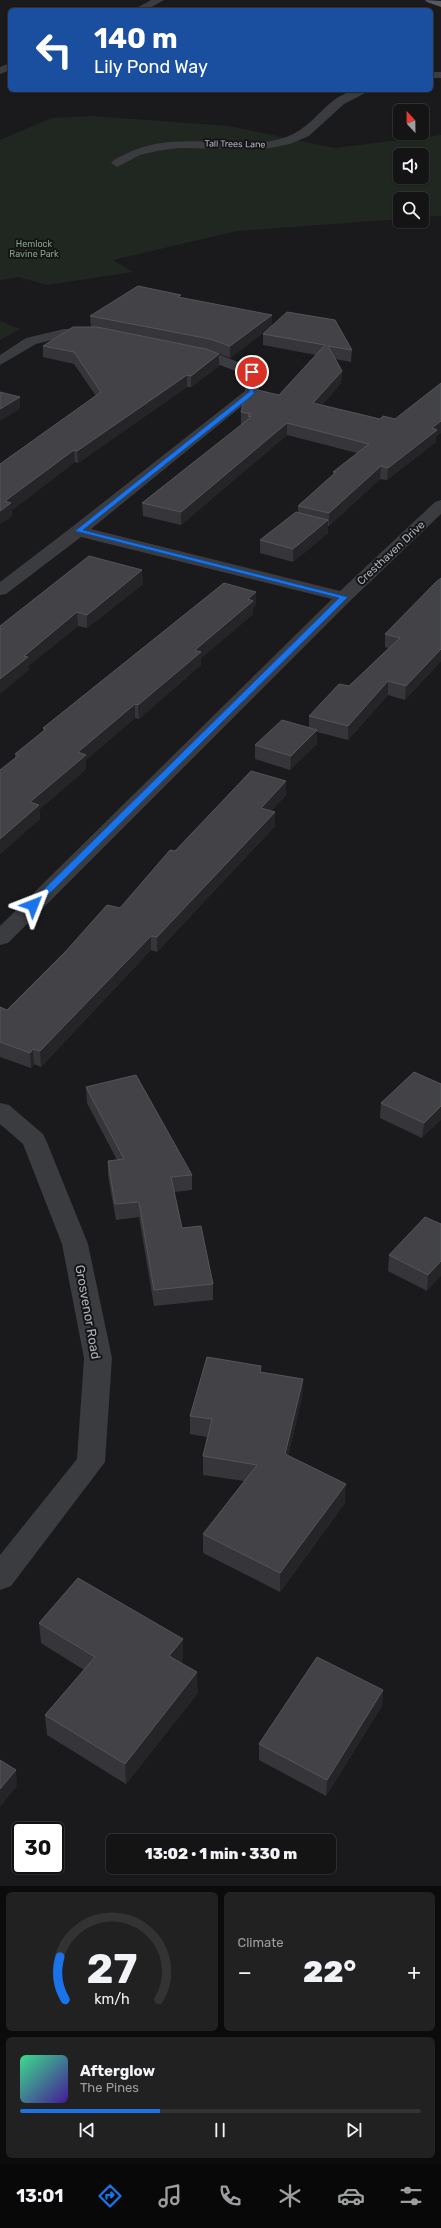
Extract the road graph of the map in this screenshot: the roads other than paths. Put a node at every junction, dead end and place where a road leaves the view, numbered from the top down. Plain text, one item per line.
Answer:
1 (159, 0) edge
2 (430, 0) edge
3 (441, 4) edge
4 (142, 8) edge
5 (360, 92) edge
6 (117, 163) dead end
7 (106, 335) edge
8 (173, 348) edge
9 (0, 361) edge
10 (441, 505) edge
11 (78, 531) junction
12 (0, 590) edge
13 (344, 597) junction
14 (0, 938) edge
15 (0, 1111) edge
16 (0, 1577) edge

1 - 4 street
2 - 3 main road
5 - 6 street, Tall Trees Lane
7 - 9 street
8 - 11 street
10 - 13 street, Cresthaven Drive
11 - 12 street
11 - 13 street
13 - 14 street, Cresthaven Drive
15 - 16 street, Grosvenor Road

